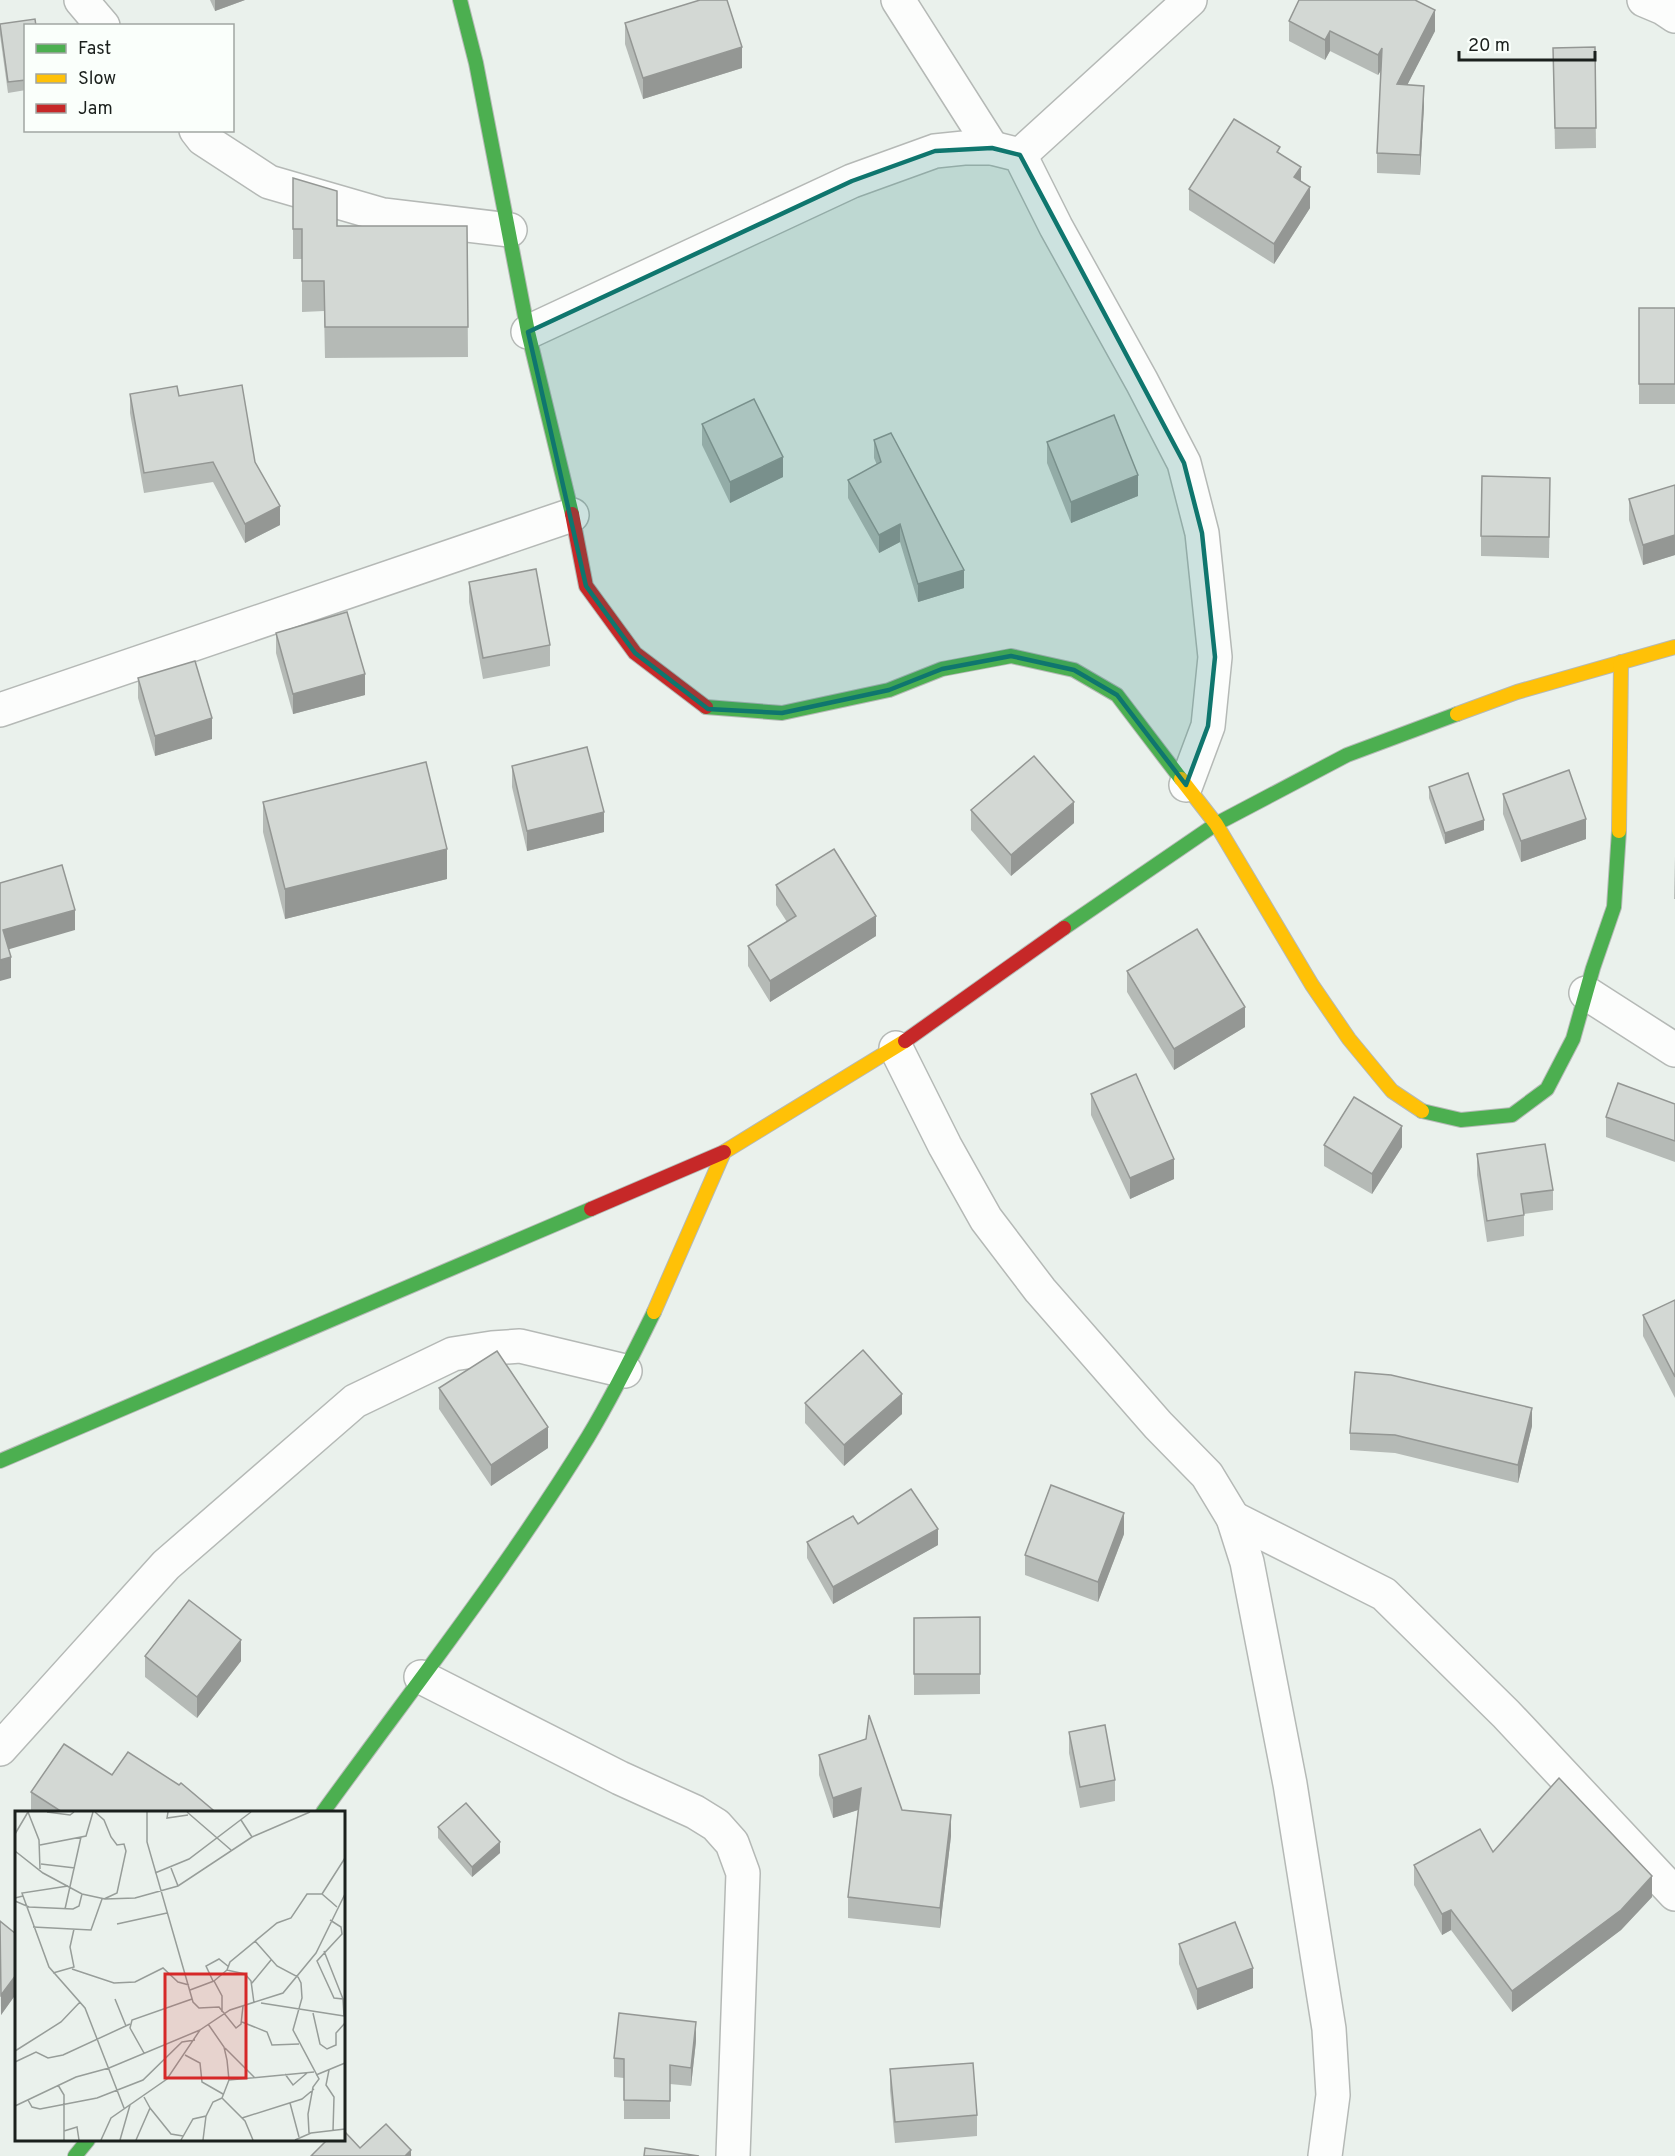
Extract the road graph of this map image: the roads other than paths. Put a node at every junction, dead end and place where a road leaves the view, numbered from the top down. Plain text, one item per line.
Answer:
1 (81, 0) edge
2 (460, 0) edge
3 (898, 0) edge
4 (1190, 0) edge
5 (1644, 0) edge
6 (1675, 16) edge
7 (101, 24) edge
8 (198, 132) edge
9 (1006, 152) junction
10 (510, 230) junction
11 (528, 332) junction
12 (572, 515) junction
13 (1675, 647) edge
14 (1621, 662) junction
15 (0, 710) edge
16 (1186, 785) junction
17 (1216, 824) junction
18 (1586, 993) junction
19 (896, 1048) junction
20 (1675, 1050) edge
21 (724, 1152) junction
22 (625, 1371) junction
23 (0, 1461) edge
24 (1233, 1518) junction
25 (421, 1677) junction
26 (0, 1749) edge
27 (324, 1811) edge
28 (1675, 1894) edge
29 (86, 2141) edge
30 (75, 2156) edge
31 (733, 2156) edge
32 (1326, 2156) edge

1 - 7 street
2 - 10 street
3 - 9 street
4 - 9 street
5 - 6 street
8 - 10 street
9 - 11 street
9 - 16 street
10 - 11 street
11 - 12 street
12 - 15 street
12 - 16 street
13 - 14 street
14 - 17 street
14 - 18 street
16 - 17 street
17 - 18 street
17 - 19 street
18 - 20 street
19 - 21 street
19 - 24 street
21 - 22 street
21 - 23 street
22 - 25 street
22 - 26 street
24 - 28 street
24 - 32 street
25 - 27 street
25 - 31 street
29 - 30 street

